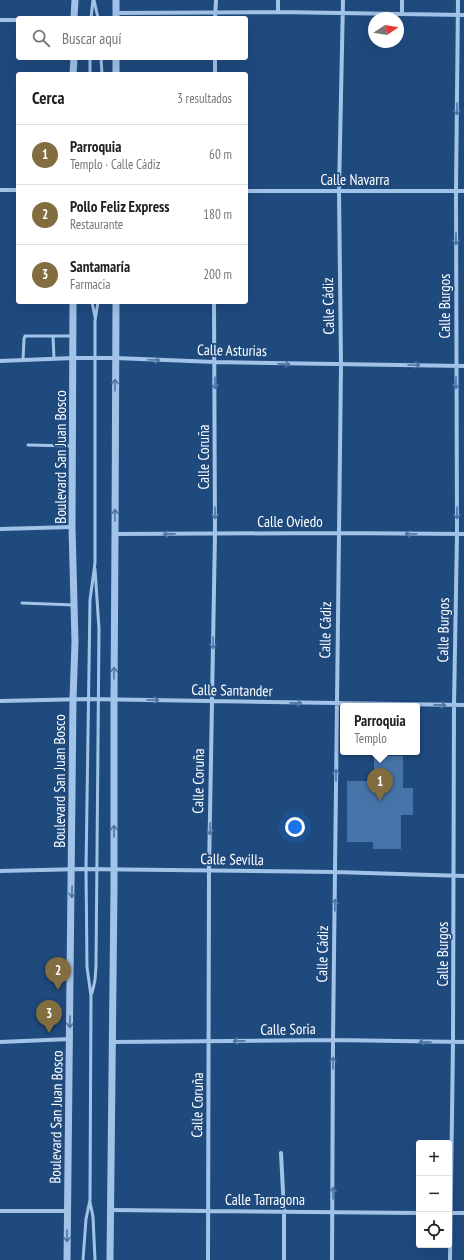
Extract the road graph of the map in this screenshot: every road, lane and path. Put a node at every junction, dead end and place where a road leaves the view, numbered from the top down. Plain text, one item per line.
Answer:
1 (75, 0) edge
2 (94, 0) edge
3 (116, 0) edge
4 (216, 0) edge
5 (278, 0) edge
6 (344, 0) edge
7 (402, 0) edge
8 (458, 0) edge
9 (278, 12) junction
10 (402, 12) edge
11 (215, 13) junction
12 (343, 13) junction
13 (368, 13) edge
14 (404, 13) edge
15 (458, 15) junction
16 (464, 15) edge
17 (74, 16) edge
18 (91, 16) edge
19 (98, 16) edge
20 (116, 16) edge
21 (0, 20) edge
22 (16, 20) edge
23 (74, 60) edge
24 (90, 60) edge
25 (101, 60) edge
26 (116, 60) edge
27 (215, 60) edge
28 (73, 72) edge
29 (90, 72) edge
30 (102, 72) edge
31 (116, 72) edge
32 (215, 72) edge
33 (0, 190) edge
34 (16, 190) edge
35 (248, 191) edge
36 (339, 191) junction
37 (456, 191) junction
38 (464, 191) edge
39 (72, 304) edge
40 (92, 304) edge
41 (98, 304) edge
42 (116, 304) edge
43 (214, 304) edge
44 (95, 321) junction
45 (54, 336) junction
46 (73, 336) junction
47 (73, 358) junction
48 (115, 358) junction
49 (54, 359) junction
50 (95, 359) junction
51 (23, 360) junction
52 (0, 361) edge
53 (215, 362) junction
54 (341, 365) junction
55 (456, 366) junction
56 (464, 366) edge
57 (28, 445) dead end
58 (73, 446) junction
59 (72, 527) junction
60 (0, 530) edge
61 (215, 533) junction
62 (338, 533) junction
63 (116, 534) junction
64 (457, 534) junction
65 (464, 534) edge
66 (95, 562) junction
67 (22, 603) dead end
68 (74, 605) junction
69 (73, 699) junction
70 (88, 699) junction
71 (99, 699) junction
72 (114, 700) junction
73 (0, 701) edge
74 (212, 701) junction
75 (336, 704) junction
76 (340, 704) edge
77 (420, 705) edge
78 (454, 705) junction
79 (464, 705) edge
80 (72, 869) junction
81 (86, 869) junction
82 (97, 870) junction
83 (114, 870) junction
84 (209, 870) junction
85 (0, 871) edge
86 (336, 872) junction
87 (454, 876) junction
88 (464, 876) edge
89 (91, 996) junction
90 (70, 1039) junction
91 (333, 1040) junction
92 (0, 1042) edge
93 (113, 1042) junction
94 (210, 1042) junction
95 (453, 1042) junction
96 (464, 1042) edge
97 (281, 1153) dead end
98 (90, 1200) junction
99 (111, 1210) junction
100 (0, 1211) edge
101 (67, 1211) junction
102 (208, 1211) junction
103 (284, 1211) junction
104 (333, 1212) junction
105 (450, 1212) edge
106 (416, 1213) edge
107 (464, 1213) edge
108 (452, 1214) edge
109 (450, 1248) edge
110 (67, 1260) edge
111 (83, 1260) edge
112 (95, 1260) edge
113 (110, 1260) edge
114 (208, 1260) edge
115 (284, 1260) edge
116 (332, 1260) edge
117 (450, 1260) edge

1 - 17 street
2 - 18 lane
2 - 19 lane
3 - 20 street
4 - 11 street
5 - 9 street
6 - 12 street, Calle Cádiz
7 - 10 street
8 - 15 street, Calle Burgos
9 - 11 street
9 - 12 street
11 - 20 street
12 - 13 street
12 - 36 street, Calle Cádiz
14 - 15 street
15 - 16 street
15 -> 37 street, Calle Burgos
21 - 22 street
23 - 28 street
24 - 29 lane
25 - 30 lane
26 - 31 street
27 - 32 street
33 - 34 street
35 - 36 street, Calle Navarra
36 - 37 street, Calle Navarra
36 - 54 street, Calle Cádiz
37 - 38 street, Calle Navarra
37 -> 55 street, Calle Burgos
39 - 46 street, Boulevard San Juan Bosco
40 - 44 lane
41 - 44 lane
42 - 48 street
43 - 53 street, Calle Coruña
44 - 50 lane
45 - 46 lane
45 - 49 lane
45 - 51 lane
46 - 47 street, Boulevard San Juan Bosco
47 - 49 street, Calle Asturias
47 - 50 street, Calle Asturias
47 - 58 street, Boulevard San Juan Bosco
48 - 50 street, Calle Asturias
48 -> 53 street, Calle Asturias
63 -> 48 street
49 - 51 street, Calle Asturias
50 - 66 lane
51 - 52 street, Calle Asturias
53 -> 54 street, Calle Asturias
53 -> 61 street, Calle Coruña
54 -> 55 street, Calle Asturias
54 - 62 street, Calle Cádiz
55 - 56 street, Calle Asturias
55 -> 64 street, Calle Burgos
57 - 58 lane
58 - 59 street, Boulevard San Juan Bosco
59 - 60 street
59 - 68 street, Boulevard San Juan Bosco
61 - 62 street, Calle Oviedo
61 -> 63 street, Calle Oviedo
61 -> 74 street, Calle Coruña
64 -> 62 street, Calle Oviedo
62 - 75 street, Calle Cádiz
72 -> 63 street
64 - 65 street, Calle Oviedo
64 - 78 street, Calle Burgos
66 - 70 lane
66 - 71 lane
67 - 68 lane
68 - 69 street, Boulevard San Juan Bosco
69 - 70 street, Calle Santander
69 - 73 street, Calle Santander
69 - 80 street, Boulevard San Juan Bosco
70 - 71 street, Calle Santander
70 - 81 lane
71 - 72 street, Calle Santander
71 - 82 lane
72 -> 74 street, Calle Santander
83 -> 72 street
74 -> 75 street, Calle Santander
74 -> 84 street, Calle Coruña
75 -> 76 street, Calle Santander
86 -> 75 street, Calle Cádiz
77 -> 78 street, Calle Santander
78 - 79 street, Calle Santander
78 - 87 street, Calle Burgos
80 - 81 street, Calle Sevilla
80 - 85 street, Calle Sevilla
80 -> 90 street, Boulevard San Juan Bosco
81 - 82 street, Calle Sevilla
81 - 89 lane
82 - 83 street, Calle Sevilla
82 - 89 lane
83 - 84 street, Calle Sevilla
83 - 93 street
84 - 86 street, Calle Sevilla
84 - 94 street, Calle Coruña
86 - 87 street, Calle Sevilla
91 -> 86 street, Calle Cádiz
87 - 88 street, Calle Sevilla
87 - 95 street, Calle Burgos
89 - 98 lane
90 - 92 street
90 - 101 street, Boulevard San Juan Bosco
91 -> 94 street, Calle Soria
95 -> 91 street, Calle Soria
104 -> 91 street, Calle Cádiz
93 - 94 street, Calle Soria
93 - 99 street
94 - 102 street, Calle Coruña
95 - 96 street, Calle Soria
95 - 105 street, Calle Burgos
97 - 103 street
98 - 111 lane
98 - 112 lane
99 - 102 street, Calle Tarragona
99 - 113 street
100 - 101 street
101 -> 110 street, Boulevard San Juan Bosco
102 - 103 street, Calle Tarragona
102 - 114 street, Calle Coruña
103 - 104 street, Calle Tarragona
103 - 115 street
104 - 106 street, Calle Tarragona
104 - 116 street, Calle Cádiz
107 - 108 street
109 - 117 street, Calle Burgos

